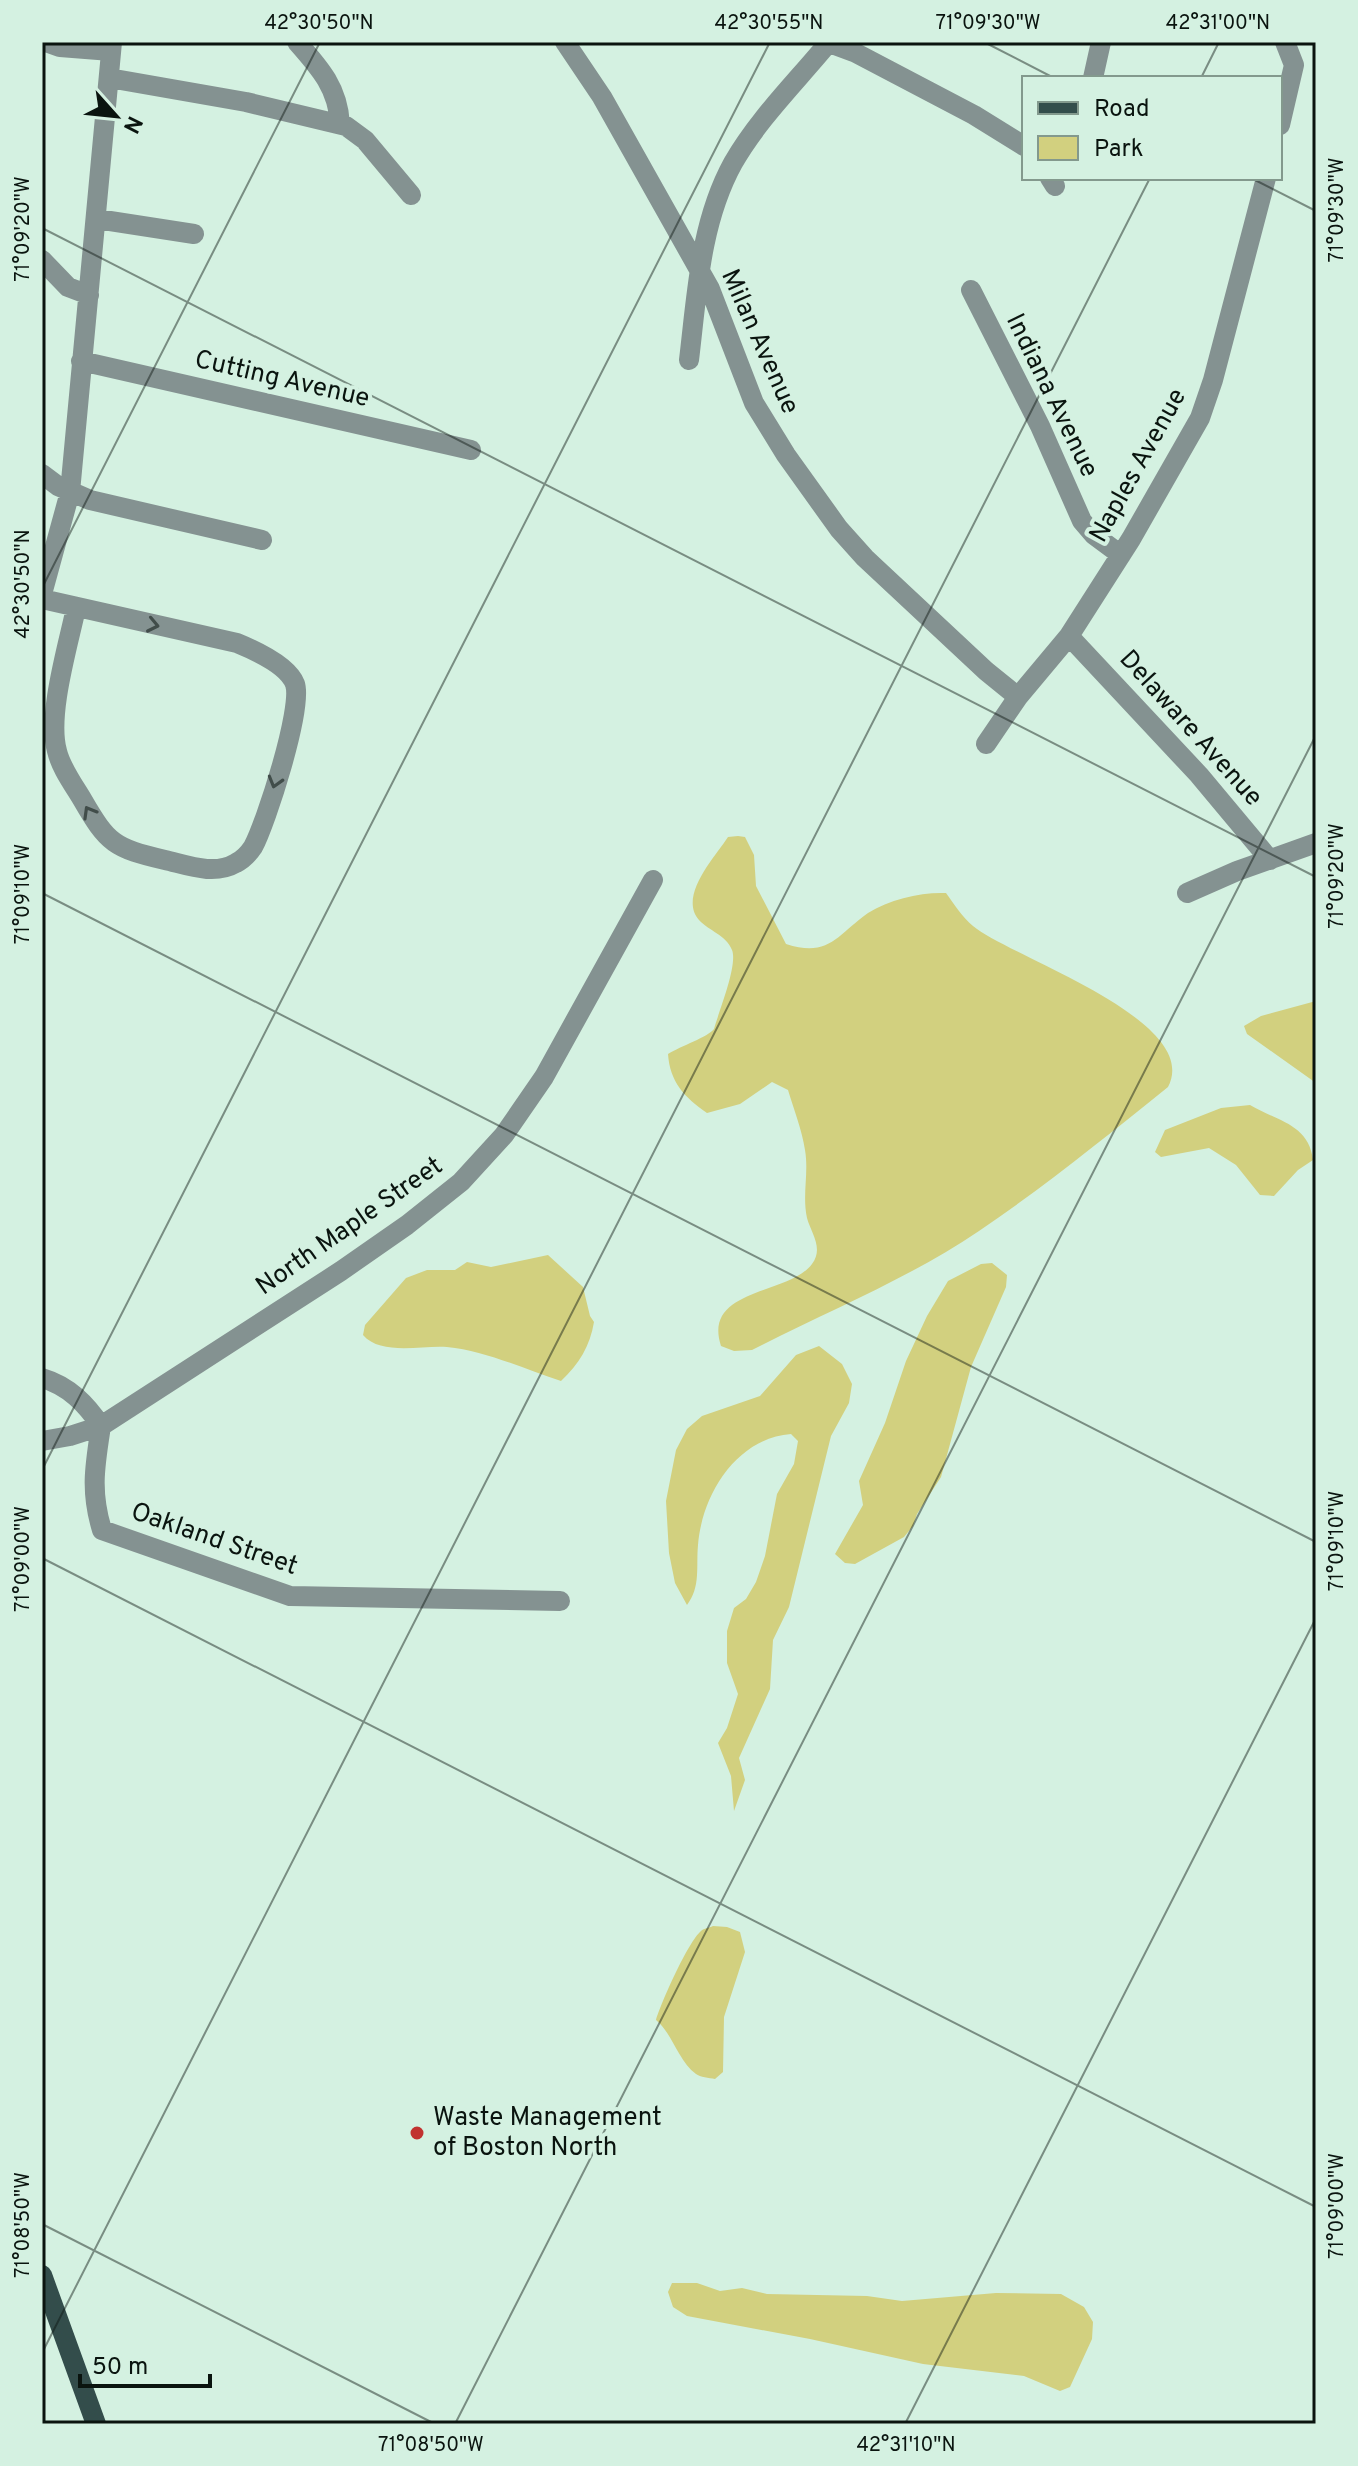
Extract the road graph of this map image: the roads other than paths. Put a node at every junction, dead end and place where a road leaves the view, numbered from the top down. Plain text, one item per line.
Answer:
1 (46, 42) edge
2 (297, 42) edge
3 (565, 42) edge
4 (828, 42) edge
5 (1101, 42) edge
6 (1285, 42) edge
7 (112, 47) edge
8 (1093, 76) edge
9 (109, 78) junction
10 (1282, 117) edge
11 (340, 124) junction
12 (1022, 145) edge
13 (1265, 180) edge
14 (411, 195) dead end
15 (97, 219) junction
16 (194, 234) dead end
17 (42, 260) edge
18 (700, 273) junction
19 (971, 290) dead end
20 (89, 295) junction
21 (689, 360) dead end
22 (81, 361) junction
23 (471, 450) dead end
24 (42, 474) edge
25 (70, 492) junction
26 (262, 540) dead end
27 (1121, 555) junction
28 (42, 596) edge
29 (76, 608) junction
30 (1069, 636) junction
31 (1018, 697) junction
32 (986, 744) dead end
33 (1316, 843) edge
34 (1270, 860) junction
35 (653, 880) dead end
36 (1187, 893) dead end
37 (42, 1378) edge
38 (101, 1426) junction
39 (42, 1441) edge
40 (560, 1601) dead end
41 (42, 2275) edge
42 (96, 2424) edge

1 - 7 street
2 - 11 street
3 - 18 street, Milan Avenue
4 - 12 street
4 - 18 street
5 - 8 street
6 - 10 street
7 - 9 street
9 - 11 street
9 - 15 street
11 - 14 street
13 - 27 street, Naples Avenue
15 - 16 street
15 - 20 street
17 - 20 street
18 - 21 street
18 - 31 street, Milan Avenue
19 - 27 street, Indiana Avenue
20 - 22 street
22 - 23 street, Cutting Avenue
22 - 25 street
24 - 25 street
25 - 26 street
25 - 28 street
27 - 30 street, Naples Avenue
28 - 29 street
29 -> 29 street
30 - 31 street, Naples Avenue
30 - 34 street, Delaware Avenue
31 - 32 street, Naples Avenue
33 - 34 street
34 - 36 street
35 - 38 street, North Maple Street
37 - 38 street
38 - 39 street, North Maple Street
38 - 40 street, Oakland Street
41 - 42 main road

